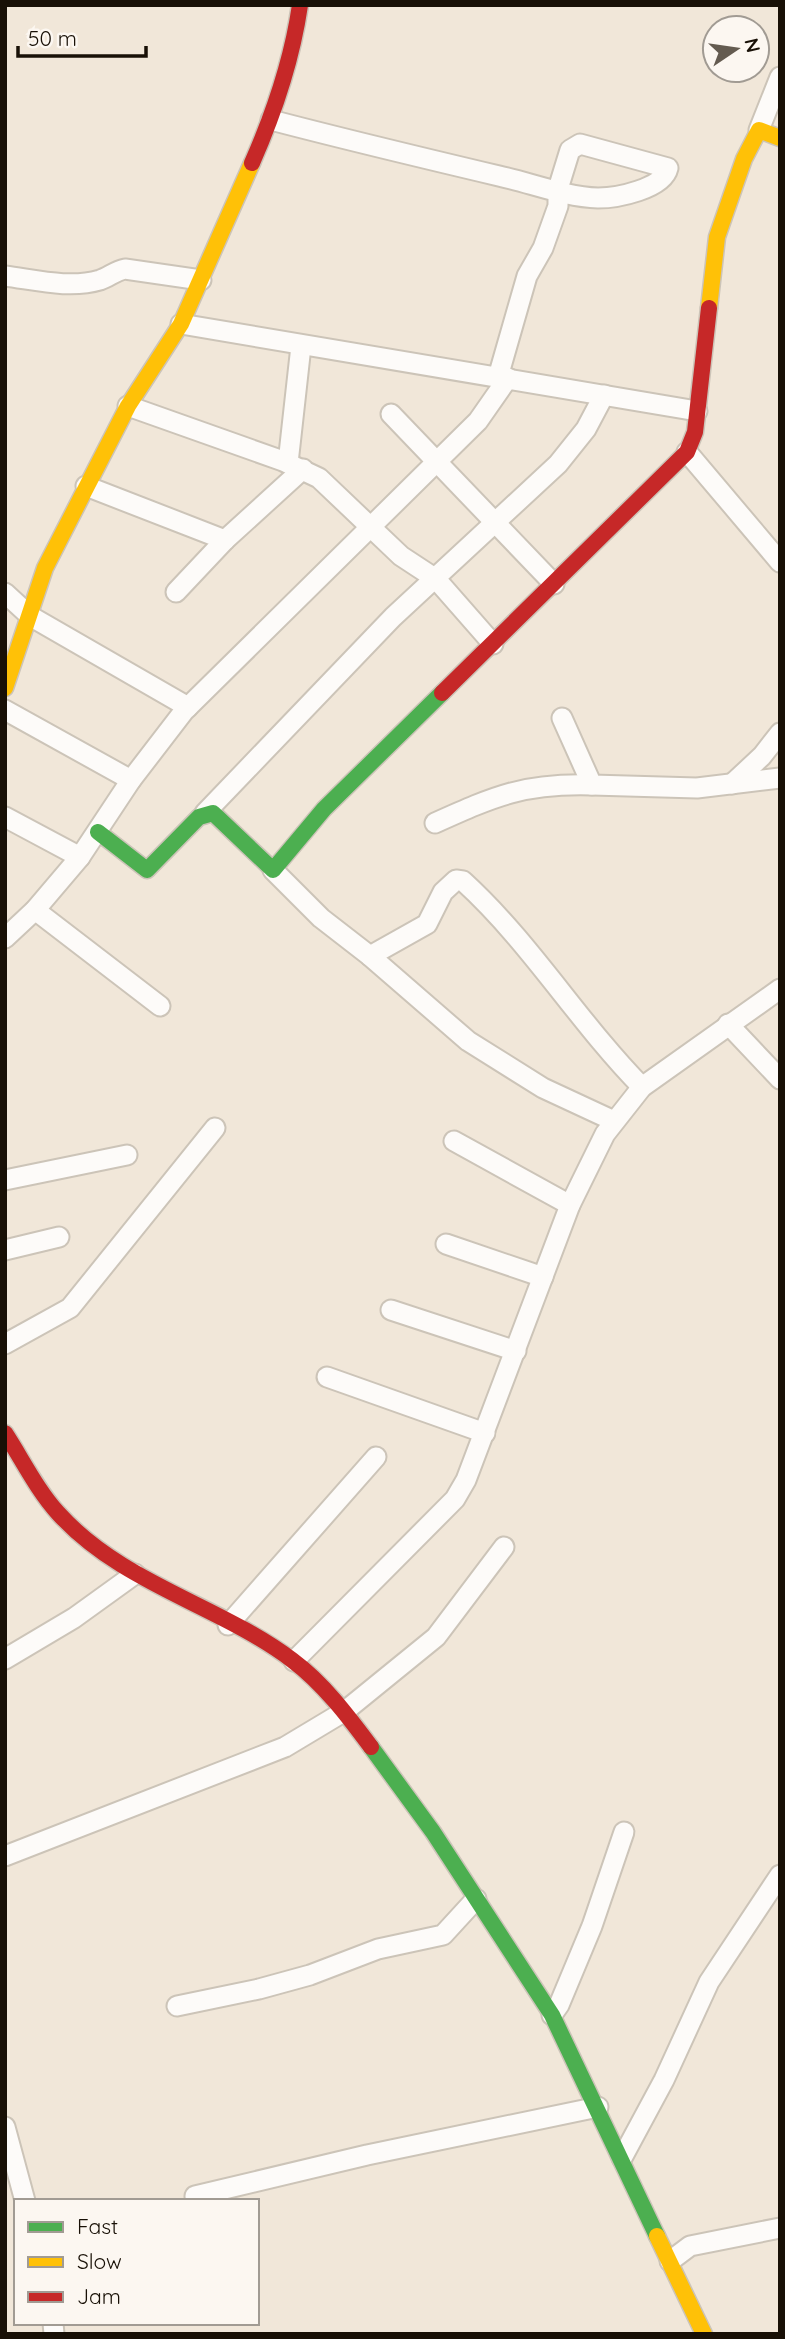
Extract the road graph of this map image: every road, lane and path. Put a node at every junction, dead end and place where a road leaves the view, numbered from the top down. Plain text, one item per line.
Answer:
1 (300, 5) edge
2 (780, 77) edge
3 (271, 121) junction
4 (758, 131) junction
5 (780, 138) edge
6 (558, 189) junction
7 (5, 275) edge
8 (201, 280) junction
9 (181, 324) junction
10 (301, 346) junction
11 (503, 378) junction
12 (604, 395) junction
13 (128, 406) junction
14 (697, 411) junction
15 (391, 414) dead end
16 (687, 452) junction
17 (435, 462) junction
18 (296, 466) junction
19 (86, 486) junction
20 (496, 525) junction
21 (369, 526) junction
22 (225, 540) junction
23 (780, 562) edge
24 (436, 579) junction
25 (554, 584) junction
26 (176, 592) dead end
27 (5, 593) edge
28 (30, 616) junction
29 (493, 644) junction
30 (10, 659) edge
31 (5, 688) edge
32 (188, 707) junction
33 (5, 710) edge
34 (562, 718) dead end
35 (780, 733) edge
36 (131, 780) junction
37 (732, 784) junction
38 (775, 784) edge
39 (592, 785) junction
40 (205, 813) junction
41 (5, 817) edge
42 (435, 823) dead end
43 (98, 832) junction
44 (80, 857) junction
45 (273, 870) junction
46 (35, 910) junction
47 (5, 938) edge
48 (370, 956) junction
49 (780, 989) edge
50 (160, 1006) dead end
51 (728, 1024) junction
52 (780, 1079) edge
53 (642, 1087) junction
54 (614, 1121) junction
55 (215, 1128) dead end
56 (454, 1141) dead end
57 (127, 1155) dead end
58 (5, 1180) edge
59 (570, 1205) junction
60 (59, 1237) dead end
61 (446, 1244) dead end
62 (5, 1250) edge
63 (544, 1277) junction
64 (391, 1310) dead end
65 (5, 1344) edge
66 (516, 1351) junction
67 (327, 1377) dead end
68 (5, 1433) edge
69 (485, 1433) junction
70 (376, 1457) dead end
71 (504, 1548) dead end
72 (135, 1574) junction
73 (228, 1625) junction
74 (5, 1659) edge
75 (294, 1661) junction
76 (345, 1711) junction
77 (624, 1832) dead end
78 (5, 1856) edge
79 (780, 1875) edge
80 (476, 1899) junction
81 (177, 2006) dead end
82 (552, 2015) junction
83 (598, 2107) junction
84 (5, 2127) edge
85 (622, 2158) junction
86 (195, 2196) dead end
87 (24, 2199) edge
88 (780, 2228) edge
89 (670, 2261) junction
90 (704, 2334) edge

1 - 3 street
2 - 4 street
3 - 6 street
3 - 8 street
4 - 5 street
4 - 14 street
6 - 6 street
6 - 11 street
7 - 8 street
8 - 9 street
9 - 10 street
9 - 13 street
10 - 11 street
10 - 18 street
11 - 12 street
11 - 17 street
12 - 14 street
12 - 20 street
13 - 18 street
13 - 19 street
14 - 16 street
15 - 17 street
16 - 23 street
16 - 25 street
17 - 20 street
17 - 21 street
18 - 21 street
18 - 22 street
19 - 22 street
19 - 28 street
20 - 24 street
20 - 25 street
21 - 24 street
21 - 32 street
22 - 26 street
24 - 29 street
24 - 40 street
25 - 29 street
27 - 28 street
28 - 30 street
28 - 32 street
29 - 45 street
30 - 31 street
32 - 36 street
33 - 36 street
34 - 39 street
35 - 37 street
36 - 43 street
37 - 38 street
37 - 39 street
39 - 42 street
40 - 43 street
40 - 45 street
41 - 44 street
43 - 44 street
44 - 46 street
45 - 48 street
46 - 47 street
46 - 50 street
48 - 53 street
48 - 54 street
49 - 51 street
51 - 52 street
51 - 53 street
53 - 54 street
54 - 59 street
55 - 65 street
56 - 59 street
57 - 58 street
59 - 63 street
60 - 62 street
61 - 63 street
63 - 66 street
64 - 66 street
66 - 69 street
67 - 69 street
68 - 72 street
69 - 75 street
70 - 73 street
71 - 76 street
72 - 73 street
72 - 74 street
73 - 75 street
75 - 76 street
76 - 78 street
76 - 80 street
77 - 82 street
79 - 85 street
80 - 81 street
80 - 82 street
82 - 83 street
83 - 85 street
83 - 86 street
84 - 87 street
85 - 89 street
88 - 89 street
89 - 90 street

